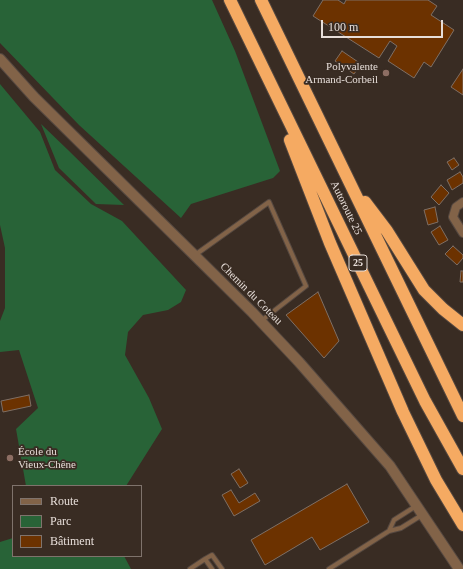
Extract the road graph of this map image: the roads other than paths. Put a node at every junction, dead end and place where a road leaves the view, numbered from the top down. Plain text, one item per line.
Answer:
1 (230, 0) edge
2 (261, 0) edge
3 (257, 55) junction
4 (0, 59) edge
5 (349, 182) junction
6 (463, 202) edge
7 (463, 233) edge
8 (194, 255) junction
9 (260, 321) junction
10 (463, 326) edge
11 (463, 416) edge
12 (463, 469) edge
13 (417, 505) junction
14 (423, 514) junction
15 (463, 525) edge
16 (389, 531) junction
17 (205, 559) junction
18 (190, 569) edge
19 (212, 569) edge
20 (222, 569) edge
21 (329, 569) edge
22 (458, 569) edge

1 - 3 highway, Autoroute 25 / 25
2 - 5 highway, Autoroute 25 / 25
3 - 12 highway, Autoroute 25 / 25
3 - 15 highway
4 - 8 street, Chemin du Coteau
5 - 10 highway
5 - 11 highway, Autoroute 25 / 25
6 - 7 street
8 - 9 street, Chemin du Coteau
8 - 9 lane
9 - 13 street, Chemin du Coteau
13 - 14 street, Chemin du Coteau
13 - 16 lane
14 - 16 lane
14 - 22 street, Chemin du Coteau
16 - 21 lane
17 - 18 lane
17 - 19 lane
17 - 20 lane

